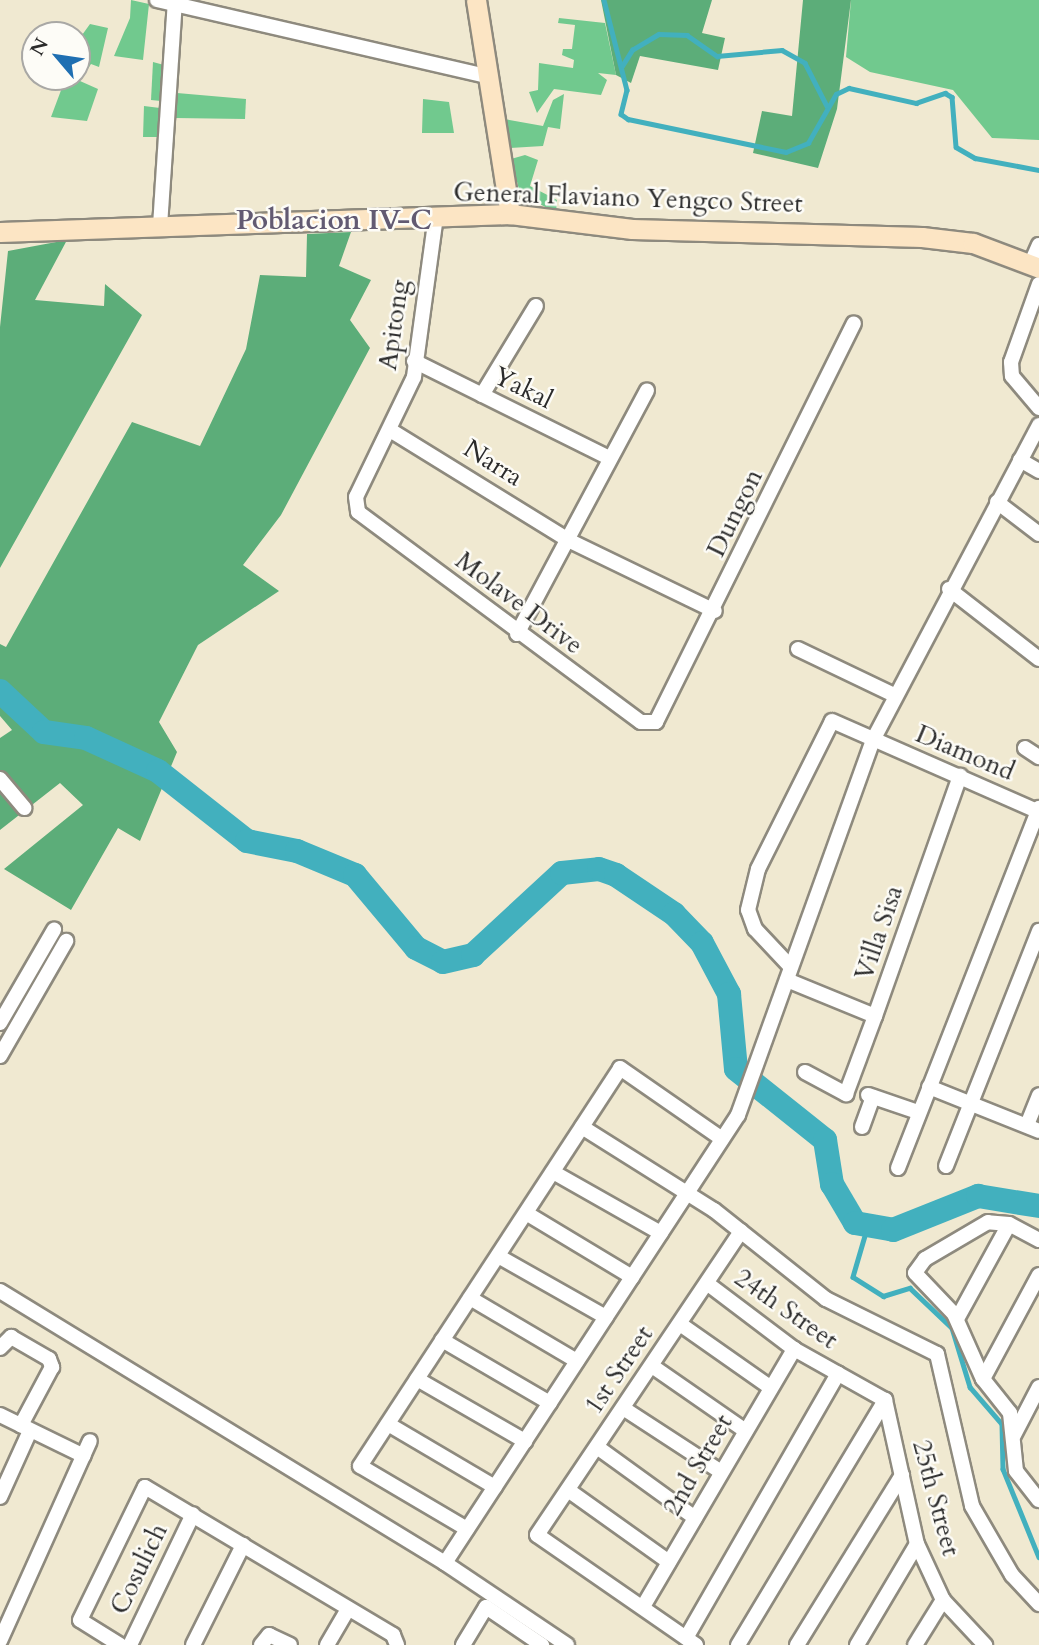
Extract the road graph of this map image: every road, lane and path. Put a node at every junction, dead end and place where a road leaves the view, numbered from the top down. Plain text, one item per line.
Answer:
1 (156, 0) edge
2 (476, 0) edge
3 (175, 2) edge
4 (490, 77) junction
5 (510, 214) junction
6 (436, 216) junction
7 (160, 226) junction
8 (0, 232) edge
9 (1039, 245) edge
10 (1035, 267) edge
11 (1039, 284) edge
12 (536, 306) dead end
13 (854, 324) dead end
14 (414, 361) junction
15 (646, 391) dead end
16 (482, 395) junction
17 (1039, 408) edge
18 (1039, 425) edge
19 (390, 430) junction
20 (609, 458) junction
21 (1020, 460) junction
22 (1039, 471) edge
23 (997, 502) junction
24 (358, 512) joint
25 (1039, 534) edge
26 (568, 540) junction
27 (949, 589) junction
28 (715, 611) junction
29 (517, 634) junction
30 (798, 649) dead end
31 (1039, 659) edge
32 (894, 695) junction
33 (656, 722) joint
34 (873, 740) junction
35 (1025, 748) dead end
36 (1039, 757) edge
37 (960, 776) junction
38 (0, 779) edge
39 (24, 808) dead end
40 (1038, 809) edge
41 (54, 930) dead end
42 (1039, 931) edge
43 (66, 941) dead end
44 (788, 964) junction
45 (787, 980) junction
46 (875, 1016) junction
47 (0, 1023) edge
48 (0, 1056) edge
49 (805, 1072) dead end
50 (929, 1087) junction
51 (1039, 1095) edge
52 (969, 1105) junction
53 (918, 1112) junction
54 (582, 1127) junction
55 (862, 1127) dead end
56 (1033, 1128) edge
57 (722, 1139) junction
58 (946, 1166) dead end
59 (898, 1168) dead end
60 (553, 1172) junction
61 (688, 1192) junction
62 (526, 1213) junction
63 (1009, 1224) junction
64 (741, 1231) junction
65 (661, 1233) junction
66 (1039, 1240) edge
67 (498, 1255) junction
68 (1039, 1275) edge
69 (632, 1277) junction
70 (708, 1284) junction
71 (0, 1291) edge
72 (470, 1298) junction
73 (606, 1317) junction
74 (957, 1319) junction
75 (680, 1324) junction
76 (442, 1340) junction
77 (0, 1348) edge
78 (794, 1349) junction
79 (577, 1361) junction
80 (652, 1366) junction
81 (838, 1374) junction
82 (417, 1379) junction
83 (983, 1379) junction
84 (1039, 1387) edge
85 (771, 1388) junction
86 (886, 1400) junction
87 (550, 1403) junction
88 (623, 1408) junction
89 (0, 1415) edge
90 (388, 1424) junction
91 (26, 1428) junction
92 (746, 1431) junction
93 (1013, 1435) junction
94 (90, 1441) dead end
95 (525, 1441) junction
96 (597, 1447) junction
97 (84, 1456) junction
98 (721, 1472) junction
99 (902, 1475) junction
100 (495, 1487) junction
101 (568, 1490) junction
102 (0, 1497) edge
103 (1039, 1499) edge
104 (193, 1514) junction
105 (695, 1518) junction
106 (467, 1529) junction
107 (917, 1544) junction
108 (243, 1545) junction
109 (669, 1562) junction
110 (445, 1563) junction
111 (943, 1600) junction
112 (1039, 1604) edge
113 (643, 1605) junction
114 (348, 1609) junction
115 (0, 1641) edge
116 (691, 1641) edge
117 (396, 1642) edge
118 (978, 1643) edge
119 (120, 1645) edge
120 (130, 1645) edge
121 (193, 1645) edge
122 (261, 1645) edge
123 (290, 1645) edge
124 (327, 1645) edge
125 (463, 1645) edge
126 (542, 1645) edge
127 (566, 1645) edge
128 (738, 1645) edge
129 (797, 1645) edge
130 (856, 1645) edge
131 (915, 1645) edge

1 - 3 street
2 - 4 main road
3 - 4 street
3 - 7 street
4 - 5 main road
5 - 6 main road, General Flaviano Yengco Street
5 - 10 main road, General Flaviano Yengco Street
6 - 7 main road, General Flaviano Yengco Street
6 - 14 street, Apitong
7 - 8 main road, General Flaviano Yengco Street
9 - 10 street
11 - 17 street
12 - 16 street
13 - 28 street, Dungon
14 - 16 street, Yakal
14 - 19 street, Apitong
15 - 20 street
16 - 20 street, Yakal
18 - 21 street
19 - 24 street, Apitong
19 - 26 street, Narra
20 - 26 street
21 - 22 street
21 - 23 street
23 - 25 street
23 - 27 street
24 - 29 street, Molave Drive
26 - 28 street, Narra
26 - 29 street
27 - 31 street
27 - 32 street
28 - 33 street, Dungon
29 - 33 street, Molave Drive
30 - 32 street
32 - 34 street
34 - 37 street, Diamond
34 - 44 street
34 - 44 street, Diamond
35 - 36 street
37 - 40 street, Diamond
37 - 46 street, Villa Sisa
38 - 39 street
40 - 50 street
41 - 47 street
42 - 52 street
43 - 48 street
44 - 45 street
45 - 46 street, Villa Sisa
45 - 57 street
46 - 49 street
50 - 52 street
50 - 53 street
51 - 56 street
52 - 56 street
52 - 58 street
53 - 55 street
53 - 59 street
54 - 57 street
54 - 60 street
54 - 61 street
57 - 61 street
60 - 62 street
60 - 65 street
61 - 64 street
61 - 65 street
62 - 67 street
62 - 69 street
63 - 66 street
63 - 74 street
63 - 74 street
64 - 70 street, 1st Street
64 - 112 street
65 - 69 street
67 - 72 street
67 - 73 street
68 - 83 street
69 - 73 street
70 - 75 street, 1st Street
70 - 78 street, 24th Street
71 - 110 street
72 - 76 street
72 - 79 street
73 - 79 street
74 - 83 street
75 - 80 street, 1st Street
75 - 85 street
76 - 82 street
76 - 87 street
77 - 91 street
78 - 81 street, 24th Street
78 - 85 street, 2nd Street
79 - 87 street
80 - 88 street, 1st Street
80 - 92 street
81 - 86 street
81 - 116 street
82 - 90 street
82 - 95 street
83 - 93 street
84 - 93 street
85 - 92 street, 2nd Street
86 - 99 street, 25th Street
86 - 128 street
87 - 95 street
88 - 96 street, 1st Street
88 - 98 street
89 - 91 street
90 - 100 street
90 - 106 street
91 - 97 street
91 - 102 street
92 - 98 street, 2nd Street
93 - 103 street
94 - 97 street
95 - 100 street
96 - 101 street, 1st Street
96 - 105 street
97 - 115 street
98 - 105 street, 2nd Street
99 - 107 street, 25th Street
99 - 129 street
100 - 106 street
101 - 109 street
101 - 113 street, 1st Street
104 - 108 street
104 - 119 street
104 - 120 street, Cosulich
105 - 109 street, 2nd Street
106 - 110 street
107 - 111 street, 25th Street
107 - 130 street
108 - 114 street
108 - 121 street
109 - 113 street, 2nd Street
110 - 127 street
111 - 118 street, 25th Street
111 - 131 street
113 - 116 street
114 - 117 street
114 - 124 street
122 - 123 street
125 - 126 street

